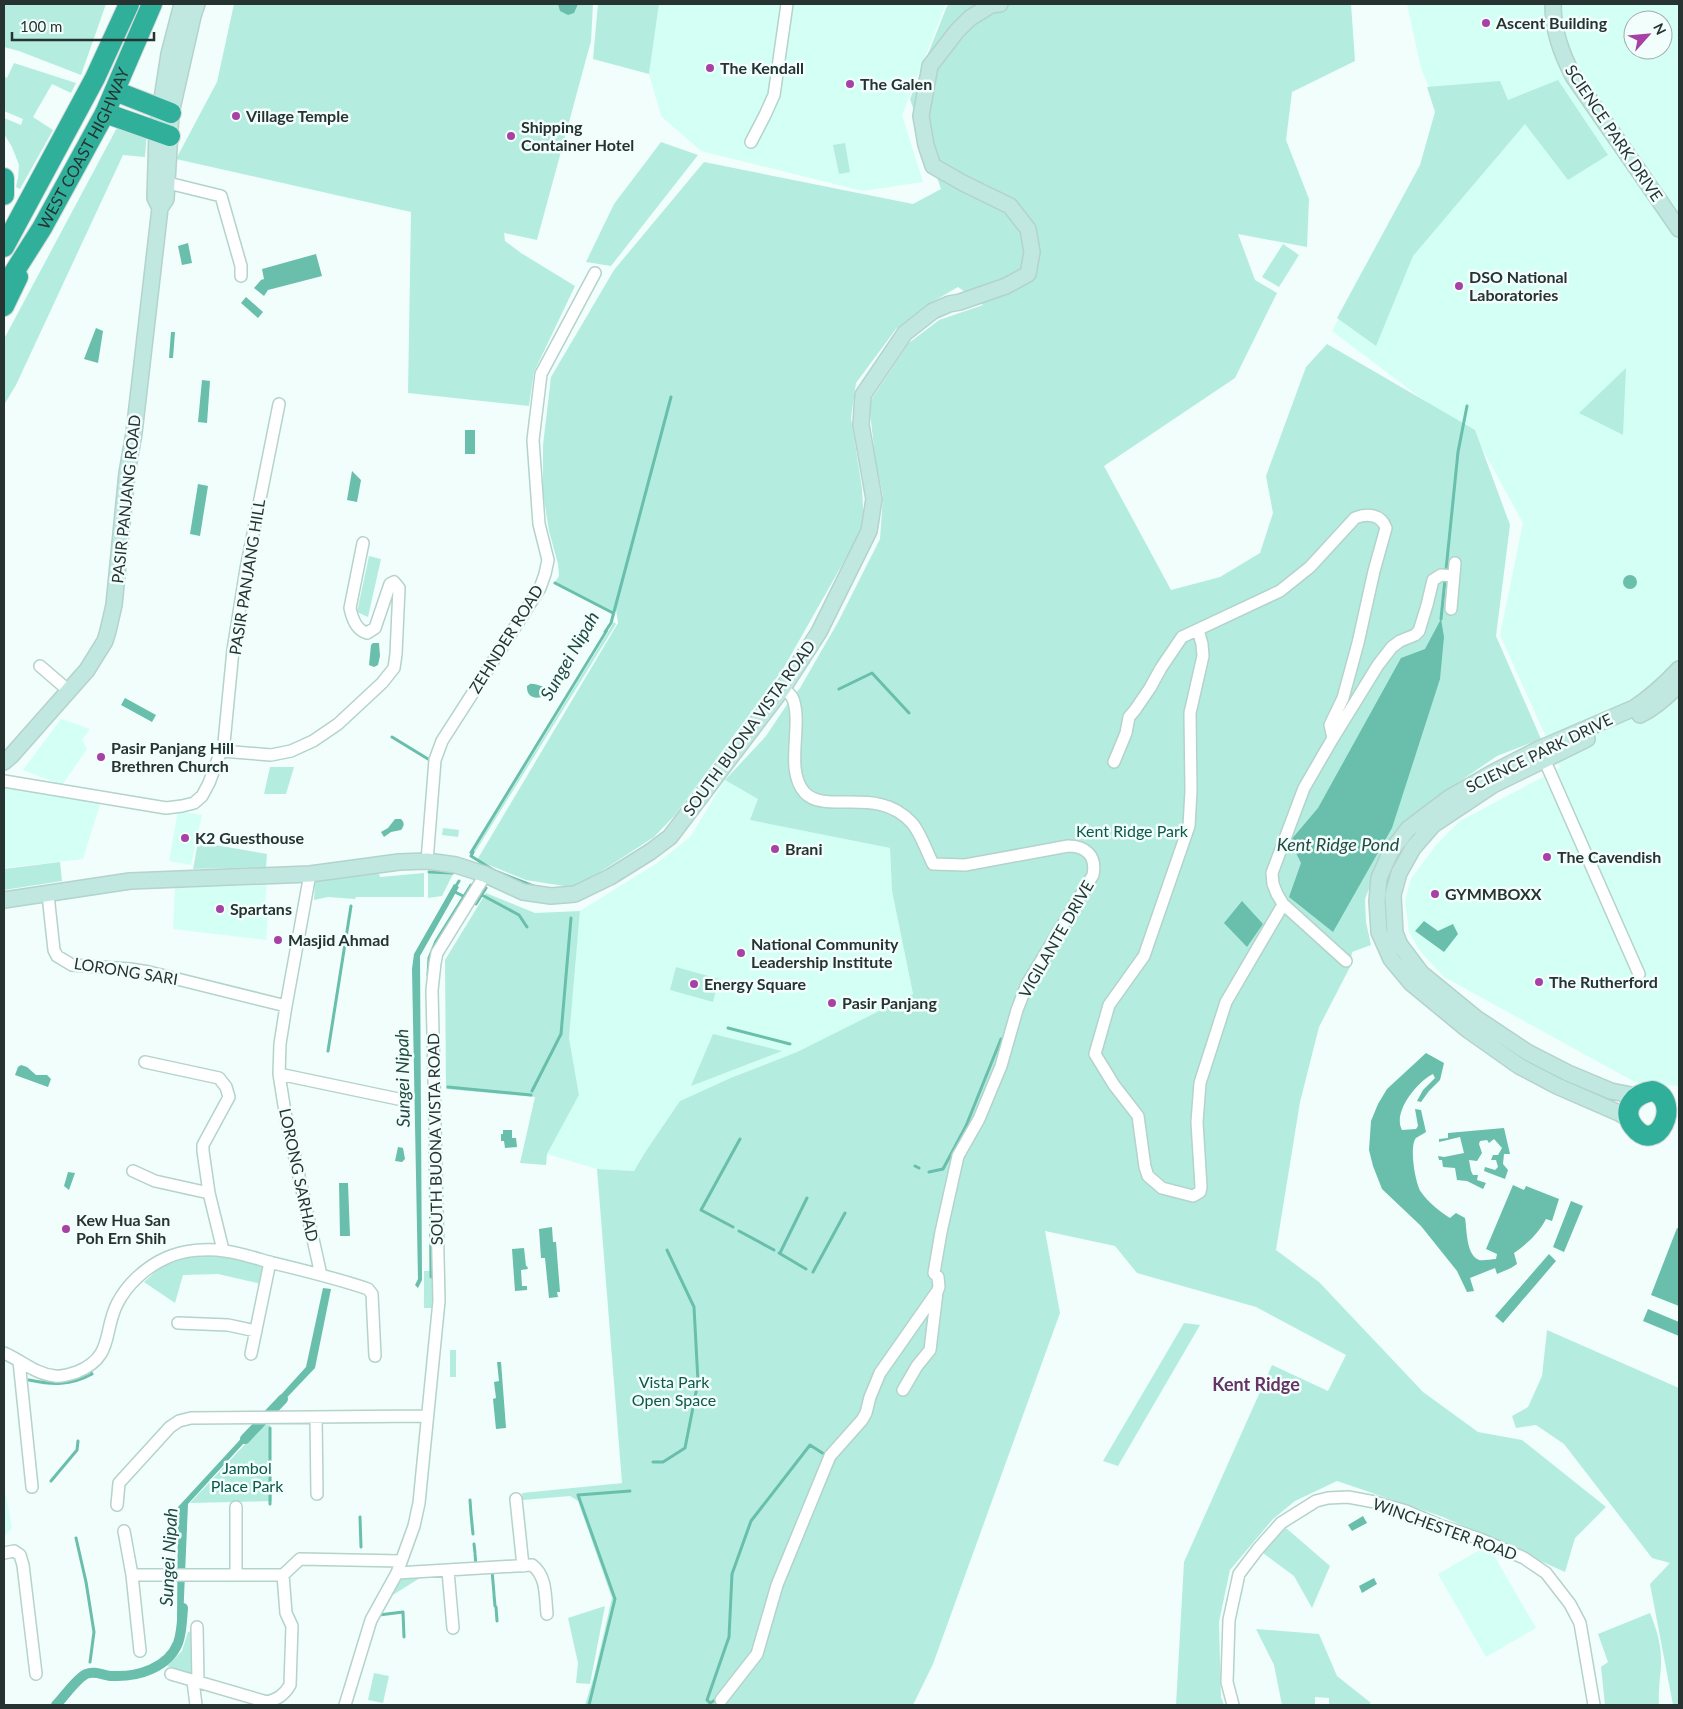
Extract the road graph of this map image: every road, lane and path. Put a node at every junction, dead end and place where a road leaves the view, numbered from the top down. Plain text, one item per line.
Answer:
1 (129, 4) edge
2 (152, 4) edge
3 (182, 4) edge
4 (197, 4) edge
5 (787, 4) edge
6 (1000, 4) edge
7 (1553, 4) edge
8 (1560, 4) edge
9 (115, 91) junction
10 (166, 111) junction
11 (105, 114) junction
12 (163, 133) junction
13 (751, 142) dead end
14 (4, 178) edge
15 (161, 181) junction
16 (4, 195) edge
17 (1679, 211) edge
18 (20, 217) junction
19 (42, 228) junction
20 (1679, 229) edge
21 (4, 242) edge
22 (4, 247) edge
23 (595, 273) dead end
24 (241, 276) dead end
25 (4, 288) edge
26 (4, 306) edge
27 (279, 404) dead end
28 (363, 543) dead end
29 (1455, 563) dead end
30 (1448, 576) junction
31 (1451, 609) dead end
32 (1198, 630) junction
33 (40, 666) dead end
34 (1679, 669) edge
35 (1679, 684) edge
36 (783, 688) junction
37 (70, 691) junction
38 (1333, 738) junction
39 (221, 751) junction
40 (8, 759) edge
41 (1544, 759) junction
42 (1114, 762) dead end
43 (4, 773) edge
44 (4, 781) edge
45 (426, 862) junction
46 (484, 874) junction
47 (310, 876) junction
48 (48, 895) junction
49 (4, 900) edge
50 (1281, 908) dead end
51 (1346, 962) dead end
52 (1639, 974) dead end
53 (286, 1006) junction
54 (146, 1062) dead end
55 (279, 1074) junction
56 (1636, 1096) junction
57 (402, 1100) dead end
58 (1676, 1101) edge
59 (1630, 1120) junction
60 (1677, 1120) edge
61 (133, 1171) dead end
62 (209, 1193) junction
63 (223, 1250) junction
64 (270, 1262) junction
65 (321, 1275) junction
66 (937, 1292) junction
67 (178, 1323) dead end
68 (256, 1331) junction
69 (4, 1353) edge
70 (251, 1354) dead end
71 (375, 1356) dead end
72 (19, 1362) junction
73 (903, 1390) dead end
74 (427, 1416) junction
75 (316, 1417) junction
76 (32, 1487) dead end
77 (317, 1494) dead end
78 (516, 1499) dead end
79 (116, 1505) dead end
80 (236, 1507) dead end
81 (124, 1531) dead end
82 (4, 1552) edge
83 (401, 1561) junction
84 (523, 1566) junction
85 (448, 1571) junction
86 (397, 1573) junction
87 (132, 1574) junction
88 (236, 1575) junction
89 (283, 1575) junction
90 (547, 1614) dead end
91 (197, 1628) dead end
92 (453, 1628) dead end
93 (140, 1651) dead end
94 (36, 1674) dead end
95 (171, 1674) dead end
96 (196, 1681) junction
97 (721, 1700) dead end
98 (196, 1705) edge
99 (345, 1705) edge
100 (1233, 1705) edge
101 (1594, 1705) edge

1 - 18 highway, WEST COAST HIGHWAY
2 - 9 highway, WEST COAST HIGHWAY
3 - 10 main road, PASIR PANJANG ROAD
4 - 10 main road, PASIR PANJANG ROAD
5 - 13 street
6 - 36 main road, SOUTH BUONA VISTA ROAD
7 - 20 main road, SCIENCE PARK DRIVE
8 - 17 main road, SCIENCE PARK DRIVE
9 - 10 highway
9 - 11 highway, WEST COAST HIGHWAY
10 - 12 main road, PASIR PANJANG ROAD
11 - 12 highway
11 - 19 highway, WEST COAST HIGHWAY
12 - 15 main road, PASIR PANJANG ROAD
14 - 16 highway
15 - 24 street
15 - 37 main road, PASIR PANJANG ROAD
18 - 21 highway
18 - 22 highway, WEST COAST HIGHWAY
19 - 25 highway, WEST COAST HIGHWAY
19 - 26 highway
23 - 45 street, ZEHNDER ROAD
27 - 39 street, PASIR PANJANG HILL
28 - 39 street
29 - 30 street
30 - 31 street
30 - 38 street
32 - 38 street
32 - 42 street
32 - 50 street
33 - 37 street
34 - 59 main road, SCIENCE PARK DRIVE
35 - 41 main road, SCIENCE PARK DRIVE
36 - 46 main road, SOUTH BUONA VISTA ROAD
36 - 66 street, VIGILANTE DRIVE
37 - 40 main road, PASIR PANJANG ROAD
38 - 51 street
39 - 44 street, PASIR PANJANG HILL
40 - 43 main road, PASIR PANJANG ROAD
41 - 52 street
41 - 56 main road, SCIENCE PARK DRIVE
45 - 46 main road, SOUTH BUONA VISTA ROAD
45 - 47 main road, SOUTH BUONA VISTA ROAD
46 - 74 street, SOUTH BUONA VISTA ROAD
47 - 48 main road, SOUTH BUONA VISTA ROAD
47 - 53 street, LORONG SARHAD
48 - 49 main road, SOUTH BUONA VISTA ROAD
48 - 53 street, LORONG SARI
53 - 55 street, LORONG SARHAD
54 - 62 street
55 - 57 street
55 - 65 street, LORONG SARHAD
56 - 58 highway
56 - 59 highway
58 - 60 highway
59 - 60 highway
61 - 62 street
62 - 63 street
63 - 64 street
63 - 72 street
64 - 65 street
64 - 68 street
65 - 71 street
66 - 73 street
66 - 97 street
67 - 68 street
68 - 70 street
69 - 72 street
72 - 76 street
74 - 75 street
74 - 83 street, SOUTH BUONA VISTA ROAD
75 - 77 street
75 - 79 street
78 - 84 street
80 - 88 street
81 - 87 street
82 - 94 street
83 - 86 street, SOUTH BUONA VISTA ROAD
83 - 89 street
84 - 85 street
84 - 90 street
85 - 86 street
85 - 92 street
86 - 99 street, SOUTH BUONA VISTA ROAD
87 - 88 street
87 - 93 street
88 - 89 street
89 - 96 street
91 - 96 street
95 - 96 street
96 - 98 street
100 - 101 street, WINCHESTER ROAD

